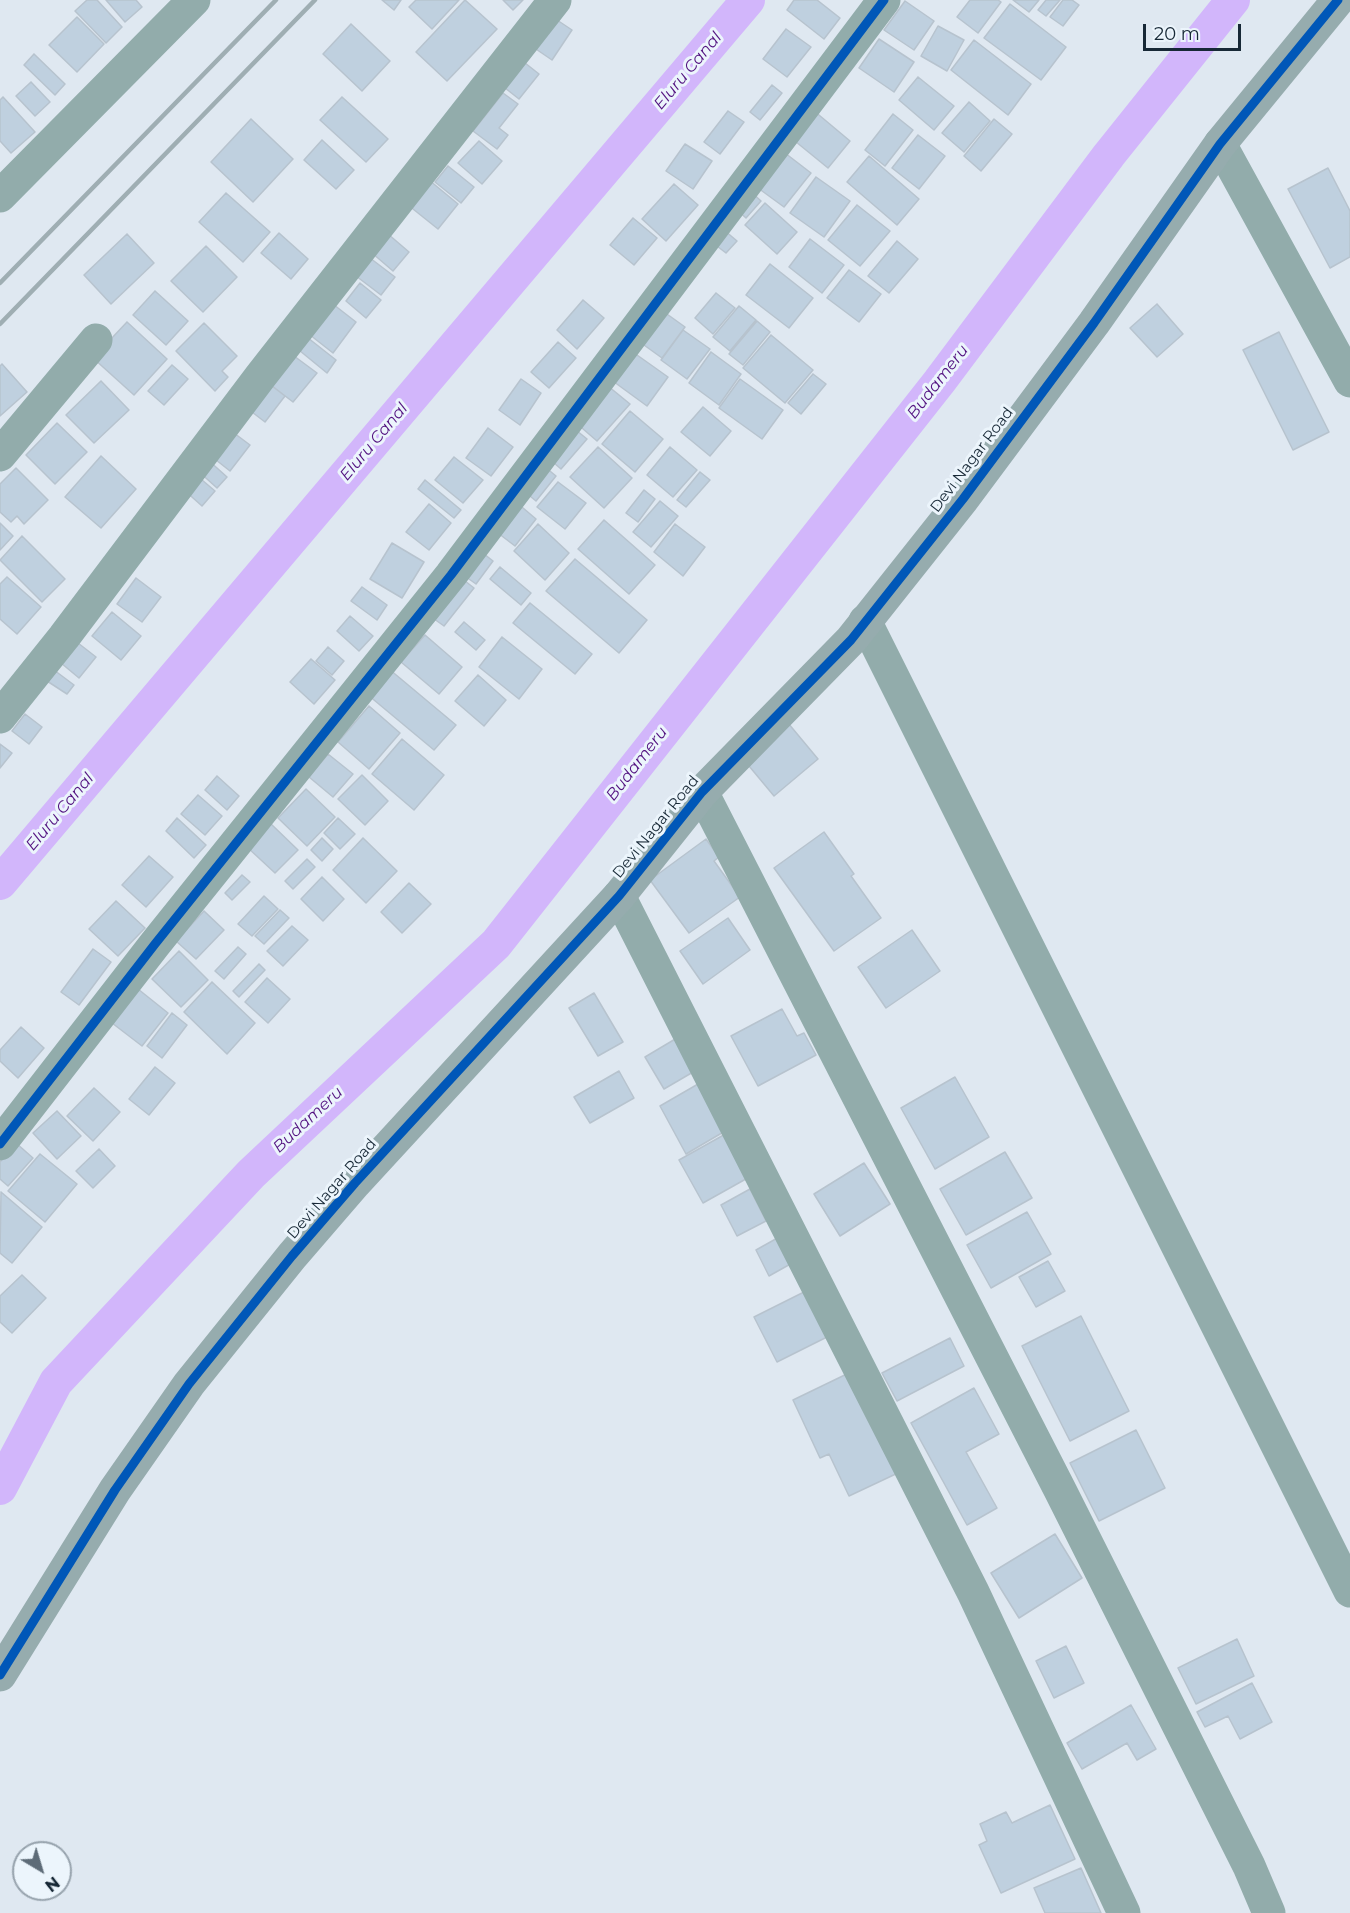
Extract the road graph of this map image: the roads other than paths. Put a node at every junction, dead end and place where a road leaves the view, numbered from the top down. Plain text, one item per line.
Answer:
1 (194, 0) edge
2 (555, 0) edge
3 (884, 0) edge
4 (1338, 0) edge
5 (1220, 144) junction
6 (0, 196) edge
7 (96, 340) dead end
8 (1350, 381) edge
9 (0, 455) edge
10 (865, 621) junction
11 (0, 717) edge
12 (702, 792) junction
13 (619, 896) junction
14 (0, 1144) edge
15 (1350, 1591) edge
16 (0, 1675) edge
17 (1124, 1913) edge
18 (1269, 1913) edge

1 - 6 street
2 - 11 street
3 - 14 street
4 - 5 street, Devi Nagar Road
5 - 8 street
5 - 10 street, Devi Nagar Road
7 - 9 street
10 - 12 street, Devi Nagar Road
10 - 15 street
12 - 13 street, Devi Nagar Road
12 - 18 street
13 - 16 street, Devi Nagar Road
13 - 17 street

